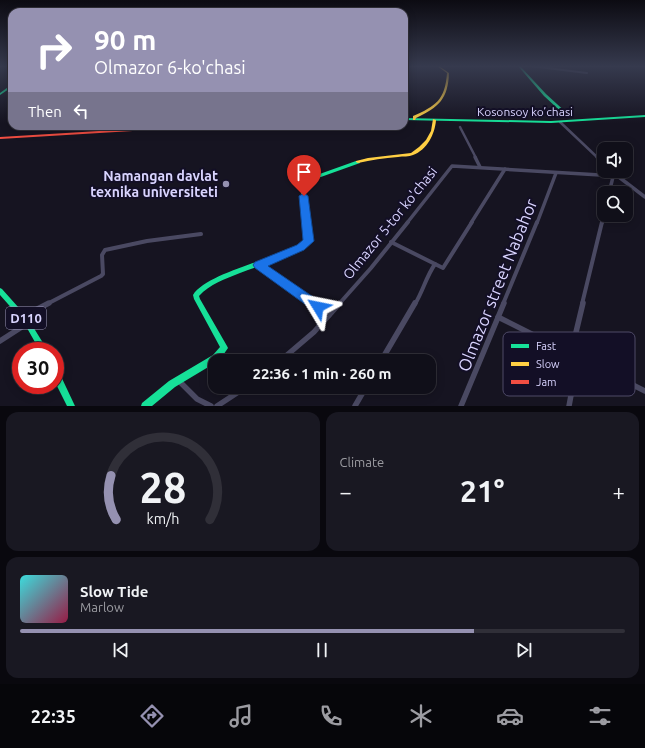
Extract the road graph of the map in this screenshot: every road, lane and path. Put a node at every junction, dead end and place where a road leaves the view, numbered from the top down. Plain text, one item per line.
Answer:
1 (447, 85) edge
2 (536, 85) edge
3 (645, 116) edge
4 (567, 118) junction
5 (408, 119) edge
6 (414, 119) junction
7 (434, 120) junction
8 (560, 122) junction
9 (460, 127) dead end
10 (133, 130) edge
11 (0, 138) edge
12 (597, 157) edge
13 (480, 167) junction
14 (504, 169) junction
15 (556, 173) junction
16 (597, 176) edge
17 (616, 178) edge
18 (645, 197) edge
19 (602, 222) edge
20 (201, 234) dead end
21 (391, 242) junction
22 (435, 264) junction
23 (259, 265) junction
24 (0, 291) edge
25 (329, 315) junction
26 (24, 316) junction
27 (498, 317) junction
28 (29, 322) junction
29 (528, 332) edge
30 (576, 332) edge
31 (0, 341) edge
32 (39, 342) edge
33 (288, 354) edge
34 (385, 354) edge
35 (179, 380) junction
36 (635, 386) edge
37 (64, 390) edge
38 (645, 391) edge
39 (235, 394) edge
40 (362, 394) edge
41 (571, 396) edge
42 (72, 406) edge
43 (145, 406) edge
44 (211, 406) edge
45 (217, 406) edge
46 (355, 406) edge
47 (461, 406) edge
48 (569, 406) edge

1 - 6 street
2 - 4 street
3 - 4 street, Kosonsoy ko’chasi
4 - 8 street, Kosonsoy ko’chasi
5 - 6 street, Kosonsoy ko’chasi
6 - 7 street, Kosonsoy ko’chasi
7 - 8 street, Kosonsoy ko’chasi
7 - 23 street
8 - 12 street
9 - 13 street
10 - 11 street
13 - 14 street, Olmazor 5-tor ko'chasi
13 - 21 street, Olmazor 5-tor ko'chasi
14 - 15 street, Olmazor 5-tor ko'chasi
14 - 22 street
15 - 16 street, Olmazor 5-tor ko'chasi
15 - 27 street, Olmazor street Nabahor
17 - 18 street
19 - 30 street
20 - 26 street
21 - 22 street
21 - 25 street, Olmazor 5-tor ko'chasi
22 - 34 street
23 - 25 street
23 - 35 street
24 - 26 street, D110
25 - 33 street, Olmazor 5-tor ko'chasi
26 - 28 street, D110
27 - 29 street
27 - 47 street, Olmazor street Nabahor
28 - 31 street
28 - 32 street, D110
35 - 43 street
35 - 44 street
36 - 38 street
37 - 42 street
39 - 45 street
40 - 46 street
41 - 48 street

